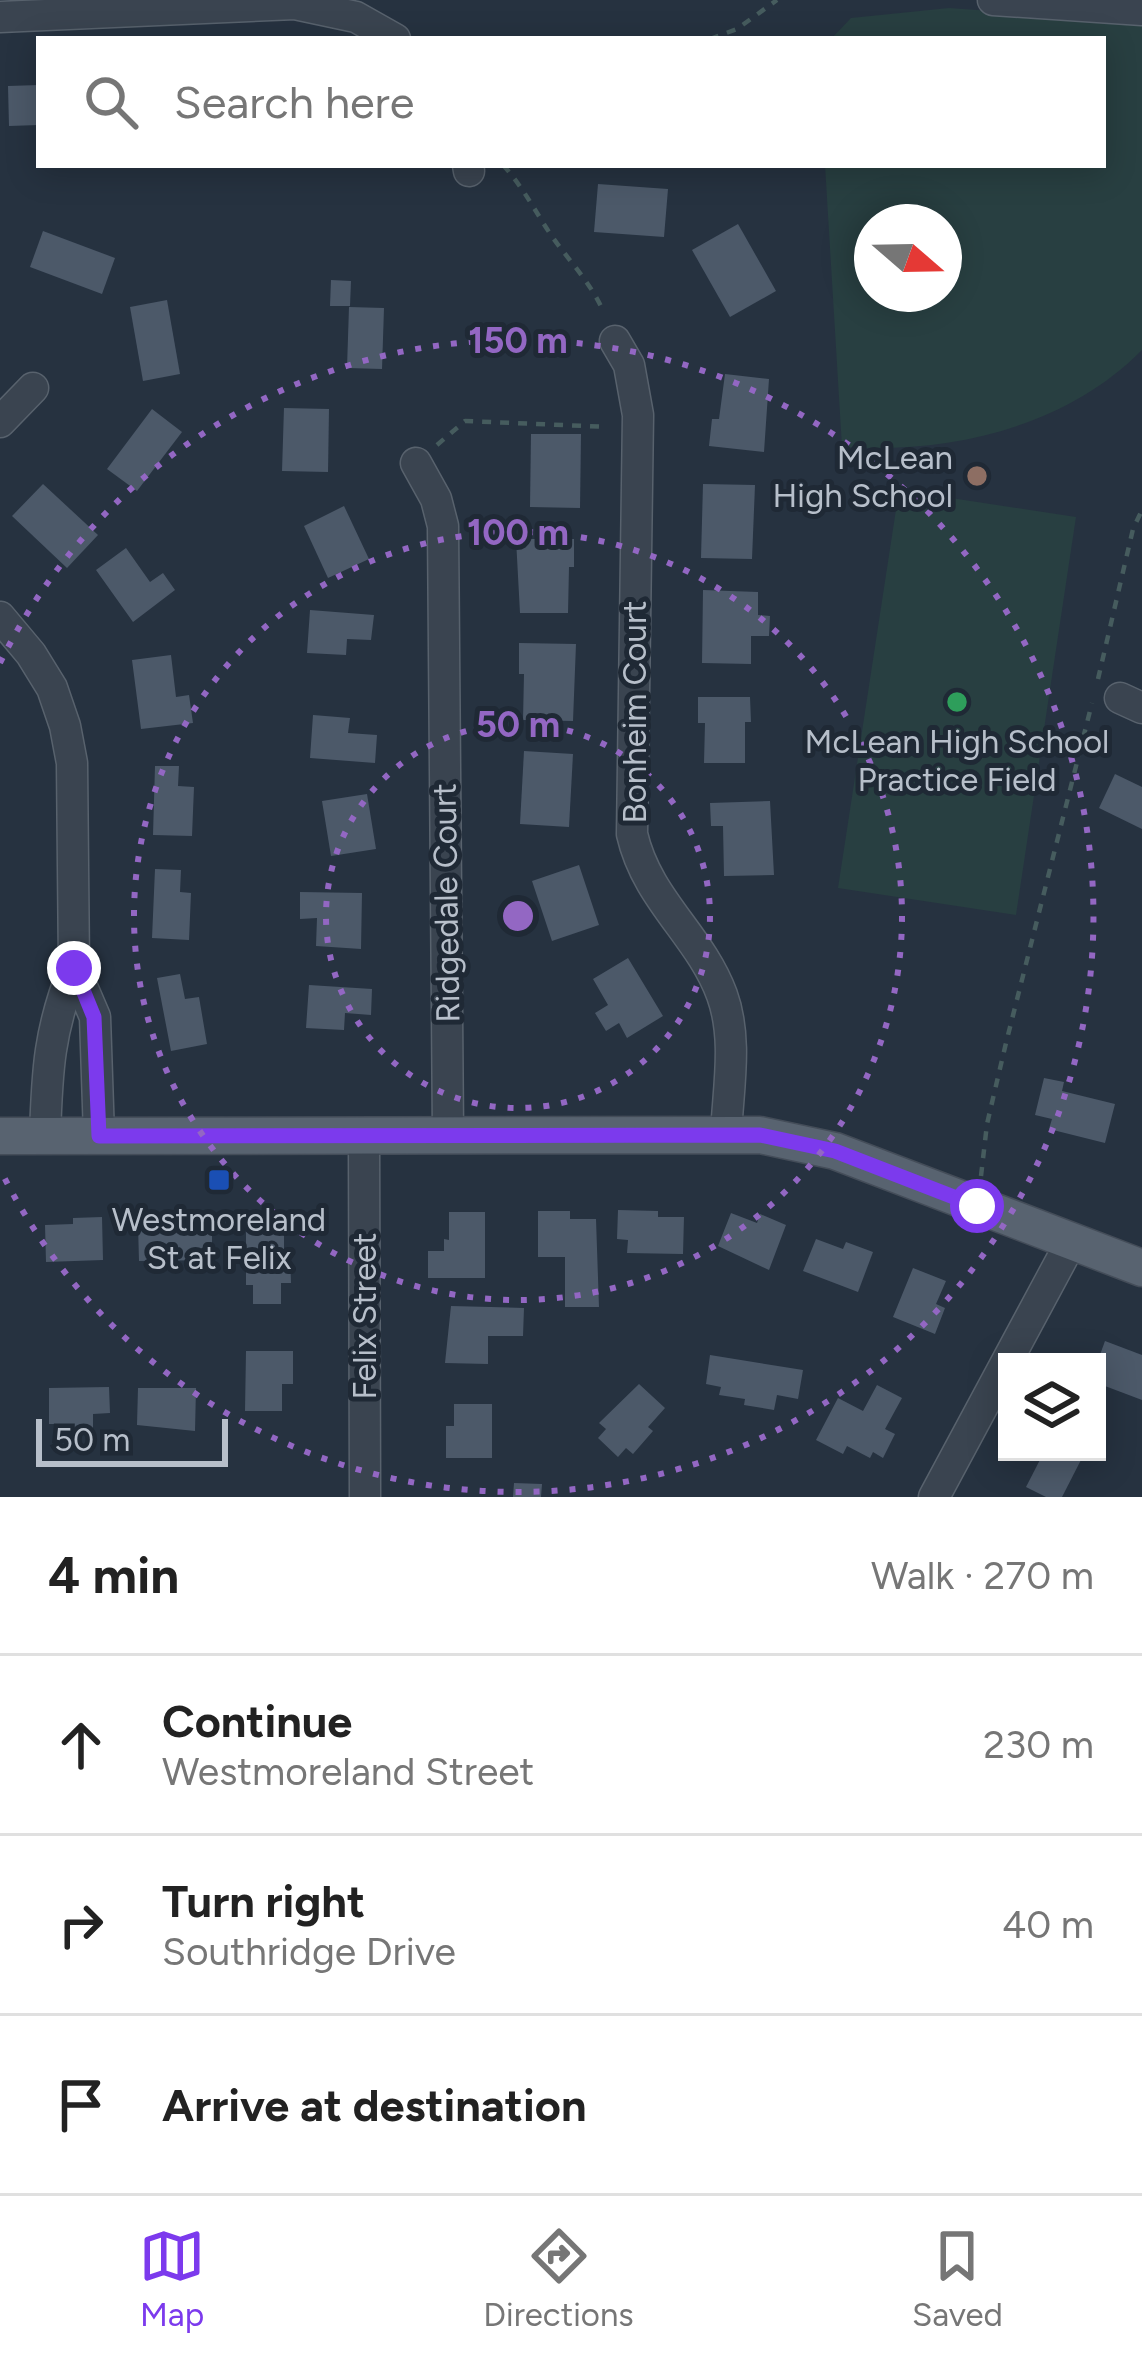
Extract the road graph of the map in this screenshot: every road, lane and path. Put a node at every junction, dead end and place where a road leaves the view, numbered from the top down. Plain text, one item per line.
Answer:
1 (777, 0) edge
2 (993, 0) edge
3 (327, 4) edge
4 (1142, 10) edge
5 (0, 17) edge
6 (390, 36) edge
7 (718, 36) edge
8 (505, 168) edge
9 (615, 341) joint
10 (33, 388) dead end
11 (0, 422) edge
12 (638, 428) junction
13 (416, 463) joint
14 (1142, 510) edge
15 (0, 617) edge
16 (74, 968) junction
17 (448, 1134) junction
18 (726, 1134) junction
19 (364, 1135) junction
20 (0, 1136) edge
21 (45, 1136) junction
22 (99, 1136) junction
23 (977, 1206) junction
24 (1071, 1242) junction
25 (1142, 1268) edge
26 (365, 1497) edge
27 (934, 1497) edge

1 - 7 path
2 - 4 street
3 - 5 street
3 - 6 street
8 - 9 path
9 - 12 street, Bonheim Court
10 - 11 street
12 - 13 path
12 - 18 street, Bonheim Court
13 - 17 street, Ridgedale Court
14 - 23 path
15 - 16 street
16 - 21 street
16 - 22 street
17 - 18 main road
17 - 19 main road
18 - 23 main road
19 - 22 main road
19 - 26 street, Felix Street
20 - 21 main road
21 - 22 main road
23 - 24 main road
24 - 25 main road
24 - 27 street

